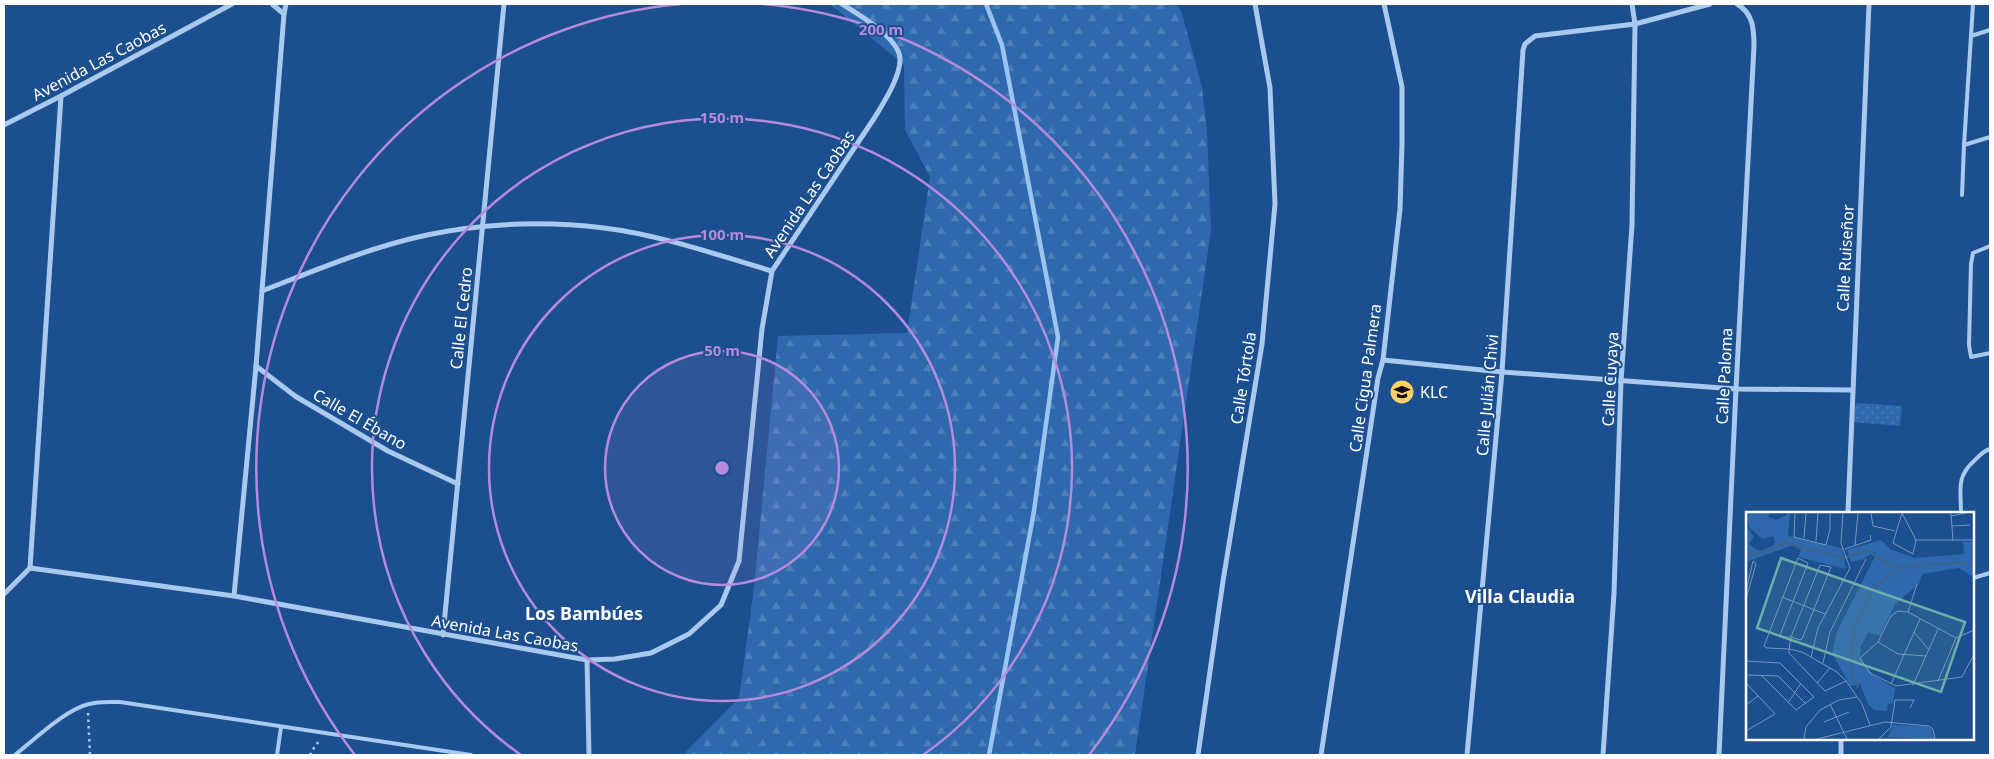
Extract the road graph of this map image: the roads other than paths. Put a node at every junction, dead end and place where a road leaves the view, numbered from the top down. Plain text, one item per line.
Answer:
1 (232, 4) edge
2 (272, 4) edge
3 (286, 4) edge
4 (504, 4) edge
5 (842, 4) edge
6 (1255, 4) edge
7 (1384, 4) edge
8 (1632, 4) edge
9 (1710, 4) edge
10 (1737, 4) edge
11 (1869, 4) edge
12 (1973, 4) edge
13 (284, 14) junction
14 (1635, 24) junction
15 (1990, 30) edge
16 (1971, 36) junction
17 (61, 96) junction
18 (4, 124) edge
19 (1990, 137) edge
20 (1964, 145) junction
21 (1962, 196) dead end
22 (483, 227) junction
23 (1990, 246) edge
24 (772, 271) junction
25 (262, 291) junction
26 (1990, 352) edge
27 (1383, 360) junction
28 (256, 366) junction
29 (1502, 372) junction
30 (1621, 381) junction
31 (1736, 389) junction
32 (1852, 390) junction
33 (1990, 449) edge
34 (458, 484) junction
35 (1848, 512) edge
36 (1961, 512) edge
37 (30, 568) junction
38 (1990, 573) edge
39 (1974, 578) edge
40 (4, 594) edge
41 (234, 596) junction
42 (443, 635) junction
43 (587, 660) junction
44 (282, 726) junction
45 (1841, 739) edge
46 (457, 754) edge
47 (15, 755) edge
48 (277, 755) edge
49 (471, 755) edge
50 (589, 755) edge
51 (1198, 755) edge
52 (1321, 755) edge
53 (1467, 755) edge
54 (1603, 755) edge
55 (1719, 755) edge
56 (1841, 755) edge

1 - 17 street, Avenida Las Caobas
2 - 13 street
3 - 13 street
4 - 22 street, Calle El Cedro
5 - 24 street, Avenida Las Caobas
6 - 51 street, Calle Tórtola
7 - 27 street, Calle Cigua Palmera
8 - 14 street, Calle Cuyaya
9 - 14 street
10 - 31 street, Calle Paloma
11 - 32 street, Calle Ruiseñor
12 - 16 lane
13 - 25 street
14 - 29 street, Calle Julián Chivi
14 - 30 street, Calle Cuyaya
15 - 16 lane
16 - 20 lane
17 - 18 street, Avenida Las Caobas
17 - 37 street
19 - 20 lane
20 - 21 lane
22 - 24 street
22 - 25 street
22 - 34 street, Calle El Cedro
23 - 26 lane
24 - 43 street, Avenida Las Caobas
25 - 28 street
27 - 29 street
27 - 52 street, Calle Cigua Palmera
28 - 34 street, Calle El Ébano
28 - 41 street
29 - 30 street
29 - 53 street, Calle Julián Chivi
30 - 31 street
30 - 54 street, Calle Cuyaya
31 - 32 street
31 - 55 street, Calle Paloma
32 - 35 street, Calle Ruiseñor
33 - 36 lane
34 - 42 street, Calle El Cedro
37 - 40 street
37 - 41 street, Avenida Las Caobas
38 - 39 lane
41 - 42 street, Avenida Las Caobas
42 - 43 street, Avenida Las Caobas
43 - 50 street
44 - 46 lane
44 - 47 lane
44 - 48 lane
45 - 56 street
46 - 49 lane

